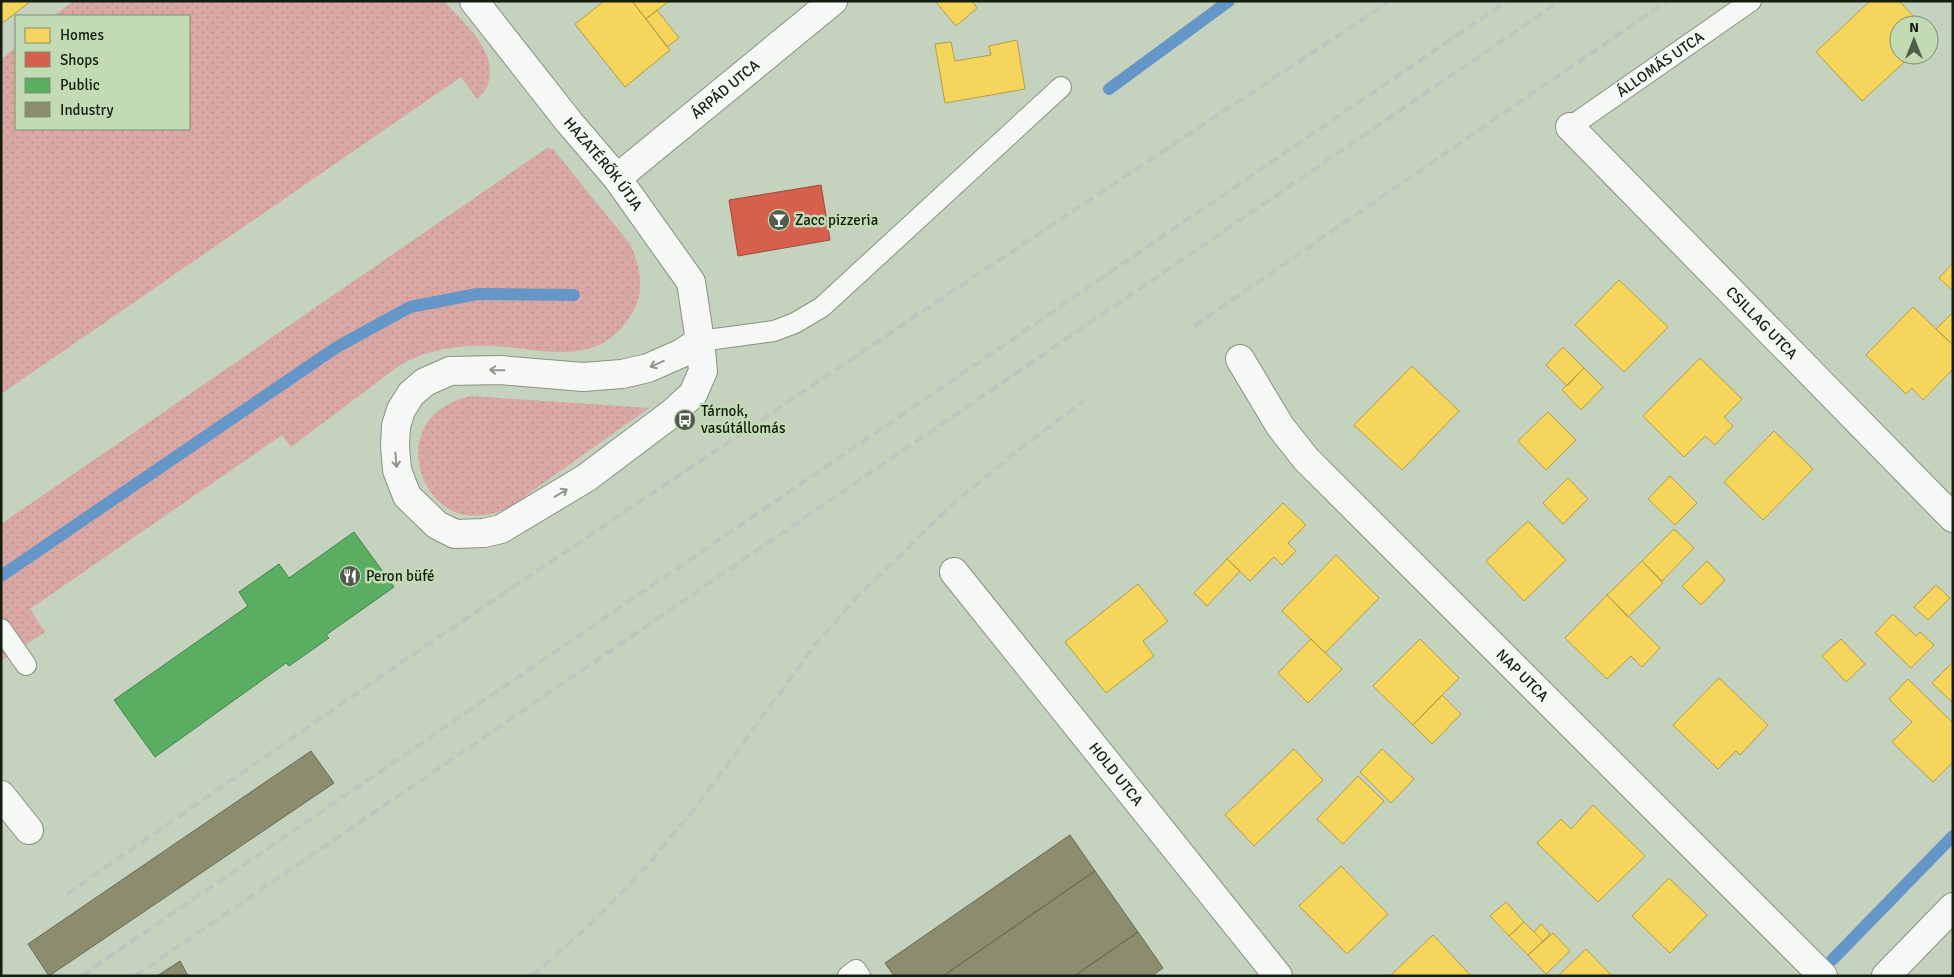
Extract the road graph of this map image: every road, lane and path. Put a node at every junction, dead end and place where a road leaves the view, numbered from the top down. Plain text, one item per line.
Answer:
1 (474, 1) edge
2 (833, 1) edge
3 (1751, 1) edge
4 (1061, 86) dead end
5 (1570, 127) joint
6 (617, 178) junction
7 (700, 341) junction
8 (1240, 359) dead end
9 (1953, 518) edge
10 (954, 572) dead end
11 (1, 629) edge
12 (26, 665) dead end
13 (1, 795) edge
14 (29, 830) dead end
15 (1953, 907) edge
16 (848, 976) edge
17 (860, 976) edge
18 (1278, 976) edge
19 (1823, 976) edge
20 (1886, 976) edge

1 - 6 street, HAZATÉRŐK ÚTJA
2 - 6 street, ÁRPÁD UTCA
3 - 5 lane, ÁLLOMÁS UTCA
4 - 7 lane
5 - 9 street, CSILLAG UTCA
6 - 7 street, HAZATÉRŐK ÚTJA
7 -> 7 street, HAZATÉRŐK ÚTJA
8 - 19 street, NAP UTCA
10 - 18 street, HOLD UTCA
11 - 12 lane
13 - 14 street
15 - 20 street
16 - 17 lane

